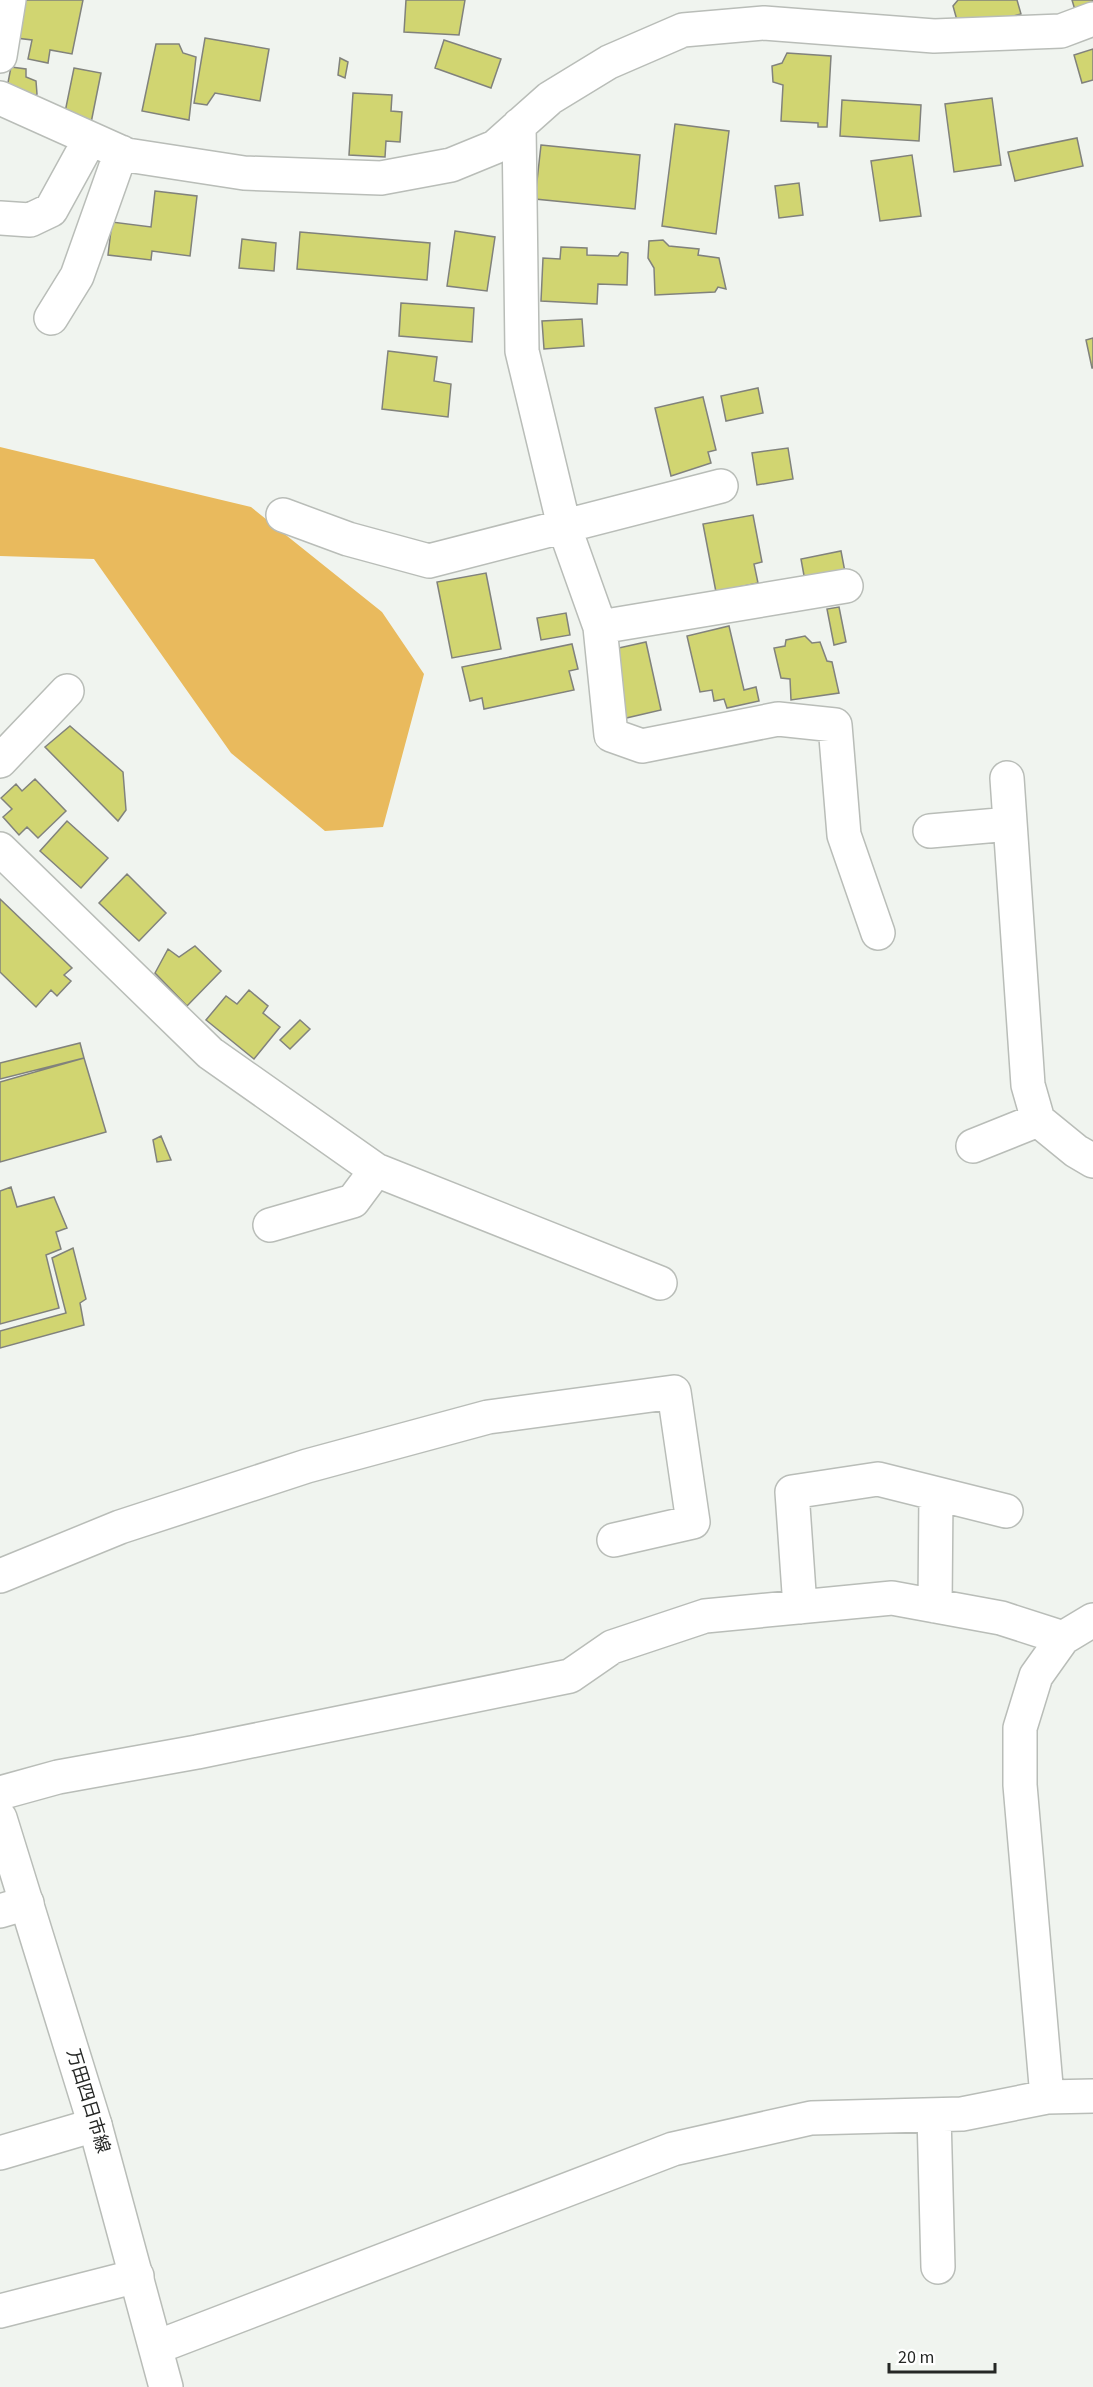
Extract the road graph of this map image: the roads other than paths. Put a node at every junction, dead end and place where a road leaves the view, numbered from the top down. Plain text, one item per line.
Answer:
1 (9, 0) edge
2 (1093, 19) edge
3 (0, 56) edge
4 (0, 98) edge
5 (519, 125) junction
6 (90, 139) junction
7 (121, 152) junction
8 (0, 218) edge
9 (51, 318) dead end
10 (721, 486) dead end
11 (283, 515) dead end
12 (564, 526) junction
13 (846, 586) dead end
14 (600, 627) junction
15 (67, 692) dead end
16 (0, 761) edge
17 (1007, 778) dead end
18 (1010, 824) junction
19 (930, 831) dead end
20 (0, 849) edge
21 (878, 933) dead end
22 (1038, 1120) junction
23 (973, 1146) dead end
24 (1093, 1161) edge
25 (376, 1170) junction
26 (270, 1225) dead end
27 (660, 1283) dead end
28 (936, 1494) junction
29 (1006, 1511) dead end
30 (614, 1540) dead end
31 (0, 1576) edge
32 (935, 1606) junction
33 (800, 1607) junction
34 (1093, 1620) edge
35 (1064, 1638) junction
36 (0, 1793) edge
37 (0, 1818) edge
38 (14, 1907) edge
39 (1093, 2096) edge
40 (1047, 2097) junction
41 (934, 2115) junction
42 (95, 2125) junction
43 (0, 2153) edge
44 (938, 2267) dead end
45 (137, 2276) junction
46 (0, 2311) edge
47 (156, 2347) junction
48 (166, 2387) edge

1 - 3 street
2 - 5 street
4 - 6 street
5 - 7 street
5 - 12 street
6 - 7 street
6 - 8 street
7 - 9 street
10 - 12 street
11 - 12 street
12 - 14 street
13 - 14 street
14 - 21 street
15 - 16 street
17 - 18 street
18 - 19 street
18 - 22 street
20 - 25 street
22 - 23 street
22 - 24 street
25 - 26 street
25 - 27 street
28 - 29 street
28 - 32 street
28 - 33 street
30 - 31 street
32 - 33 street
32 - 35 street
33 - 36 street
34 - 35 street
35 - 40 street
37 - 38 street, 万田四日市線
38 - 42 street, 万田四日市線
39 - 40 street
40 - 41 street
41 - 44 street
41 - 47 street
42 - 43 street
42 - 45 street, 万田四日市線
45 - 46 street
45 - 47 street, 万田四日市線
47 - 48 street, 万田四日市線

